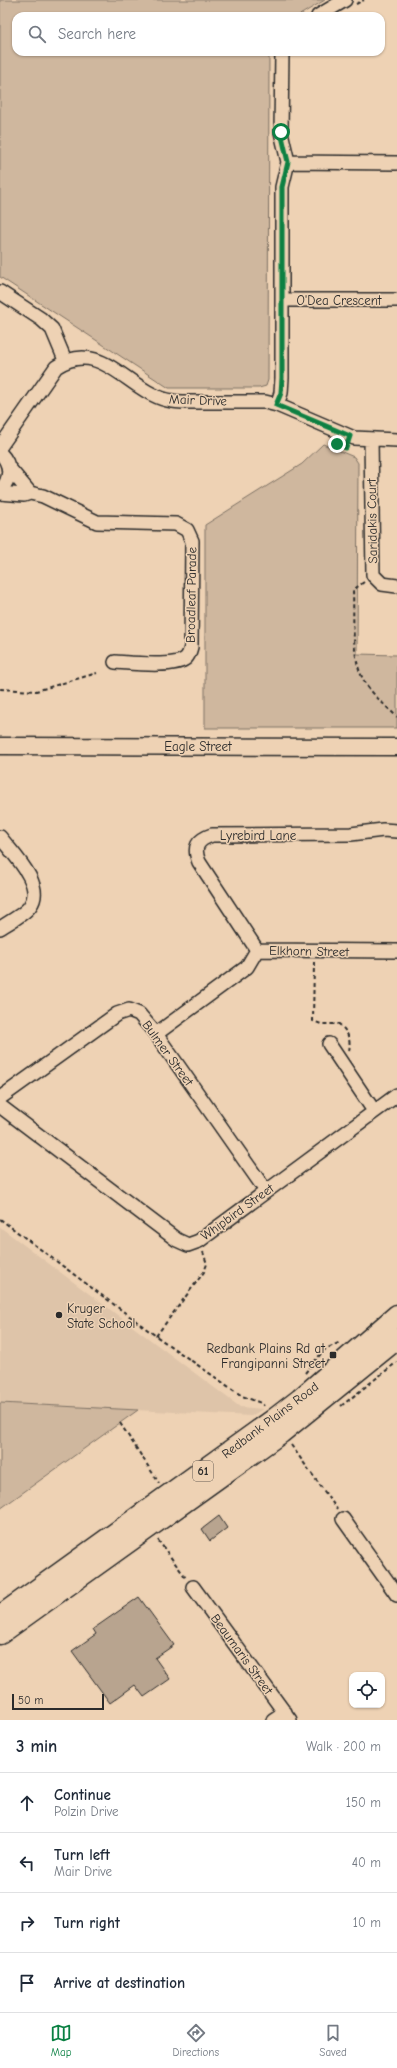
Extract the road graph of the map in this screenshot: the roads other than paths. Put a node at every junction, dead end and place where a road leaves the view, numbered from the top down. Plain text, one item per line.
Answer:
1 (345, 0) edge
2 (325, 12) edge
3 (282, 56) edge
4 (288, 162) junction
5 (397, 163) edge
6 (0, 292) edge
7 (282, 300) junction
8 (397, 300) edge
9 (66, 360) junction
10 (276, 405) junction
11 (371, 440) junction
12 (397, 440) edge
13 (0, 448) edge
14 (0, 453) edge
15 (9, 468) junction
16 (0, 492) edge
17 (30, 493) junction
18 (397, 586) edge
19 (115, 662) dead end
20 (0, 746) edge
21 (397, 747) edge
22 (397, 831) edge
23 (0, 837) edge
24 (0, 928) edge
25 (257, 950) junction
26 (397, 951) edge
27 (156, 1034) junction
28 (329, 1044) dead end
29 (397, 1095) edge
30 (0, 1098) edge
31 (0, 1106) edge
32 (374, 1111) junction
33 (266, 1191) junction
34 (397, 1314) edge
35 (397, 1339) edge
36 (343, 1519) road end
37 (193, 1587) road end
38 (397, 1595) edge
39 (0, 1616) edge
40 (0, 1634) edge
41 (287, 1716) edge
42 (274, 1720) edge

1 - 2 street
3 - 4 street
4 - 5 street
4 - 7 street
6 - 9 street
7 - 8 street, O'Dea Crescent
7 - 10 street
9 - 10 street, Mair Drive
9 - 13 street
10 - 11 street, Mair Drive
11 - 12 street, Mair Drive
11 - 18 street, Saridakis Court
14 - 15 street
15 - 16 street
15 - 17 street
16 - 17 street, Broadleaf Parade
17 - 19 street, Broadleaf Parade
20 - 21 street, Eagle Street
22 - 25 street, Lyrebird Lane
23 - 24 street
25 - 26 street, Elkhorn Street
25 - 27 street, Elkhorn Street
27 - 30 street, Bulmer Street
27 - 33 street, Bulmer Street
28 - 32 street
29 - 32 street, Whipbird Street
31 - 33 street, Whipbird Street
32 - 33 street, Whipbird Street
34 - 39 main road, Redbank Plains Road / 61
35 - 40 main road, Redbank Plains Road / 61
36 - 38 street
37 - 41 street, Beaumaris Street
41 - 42 street

